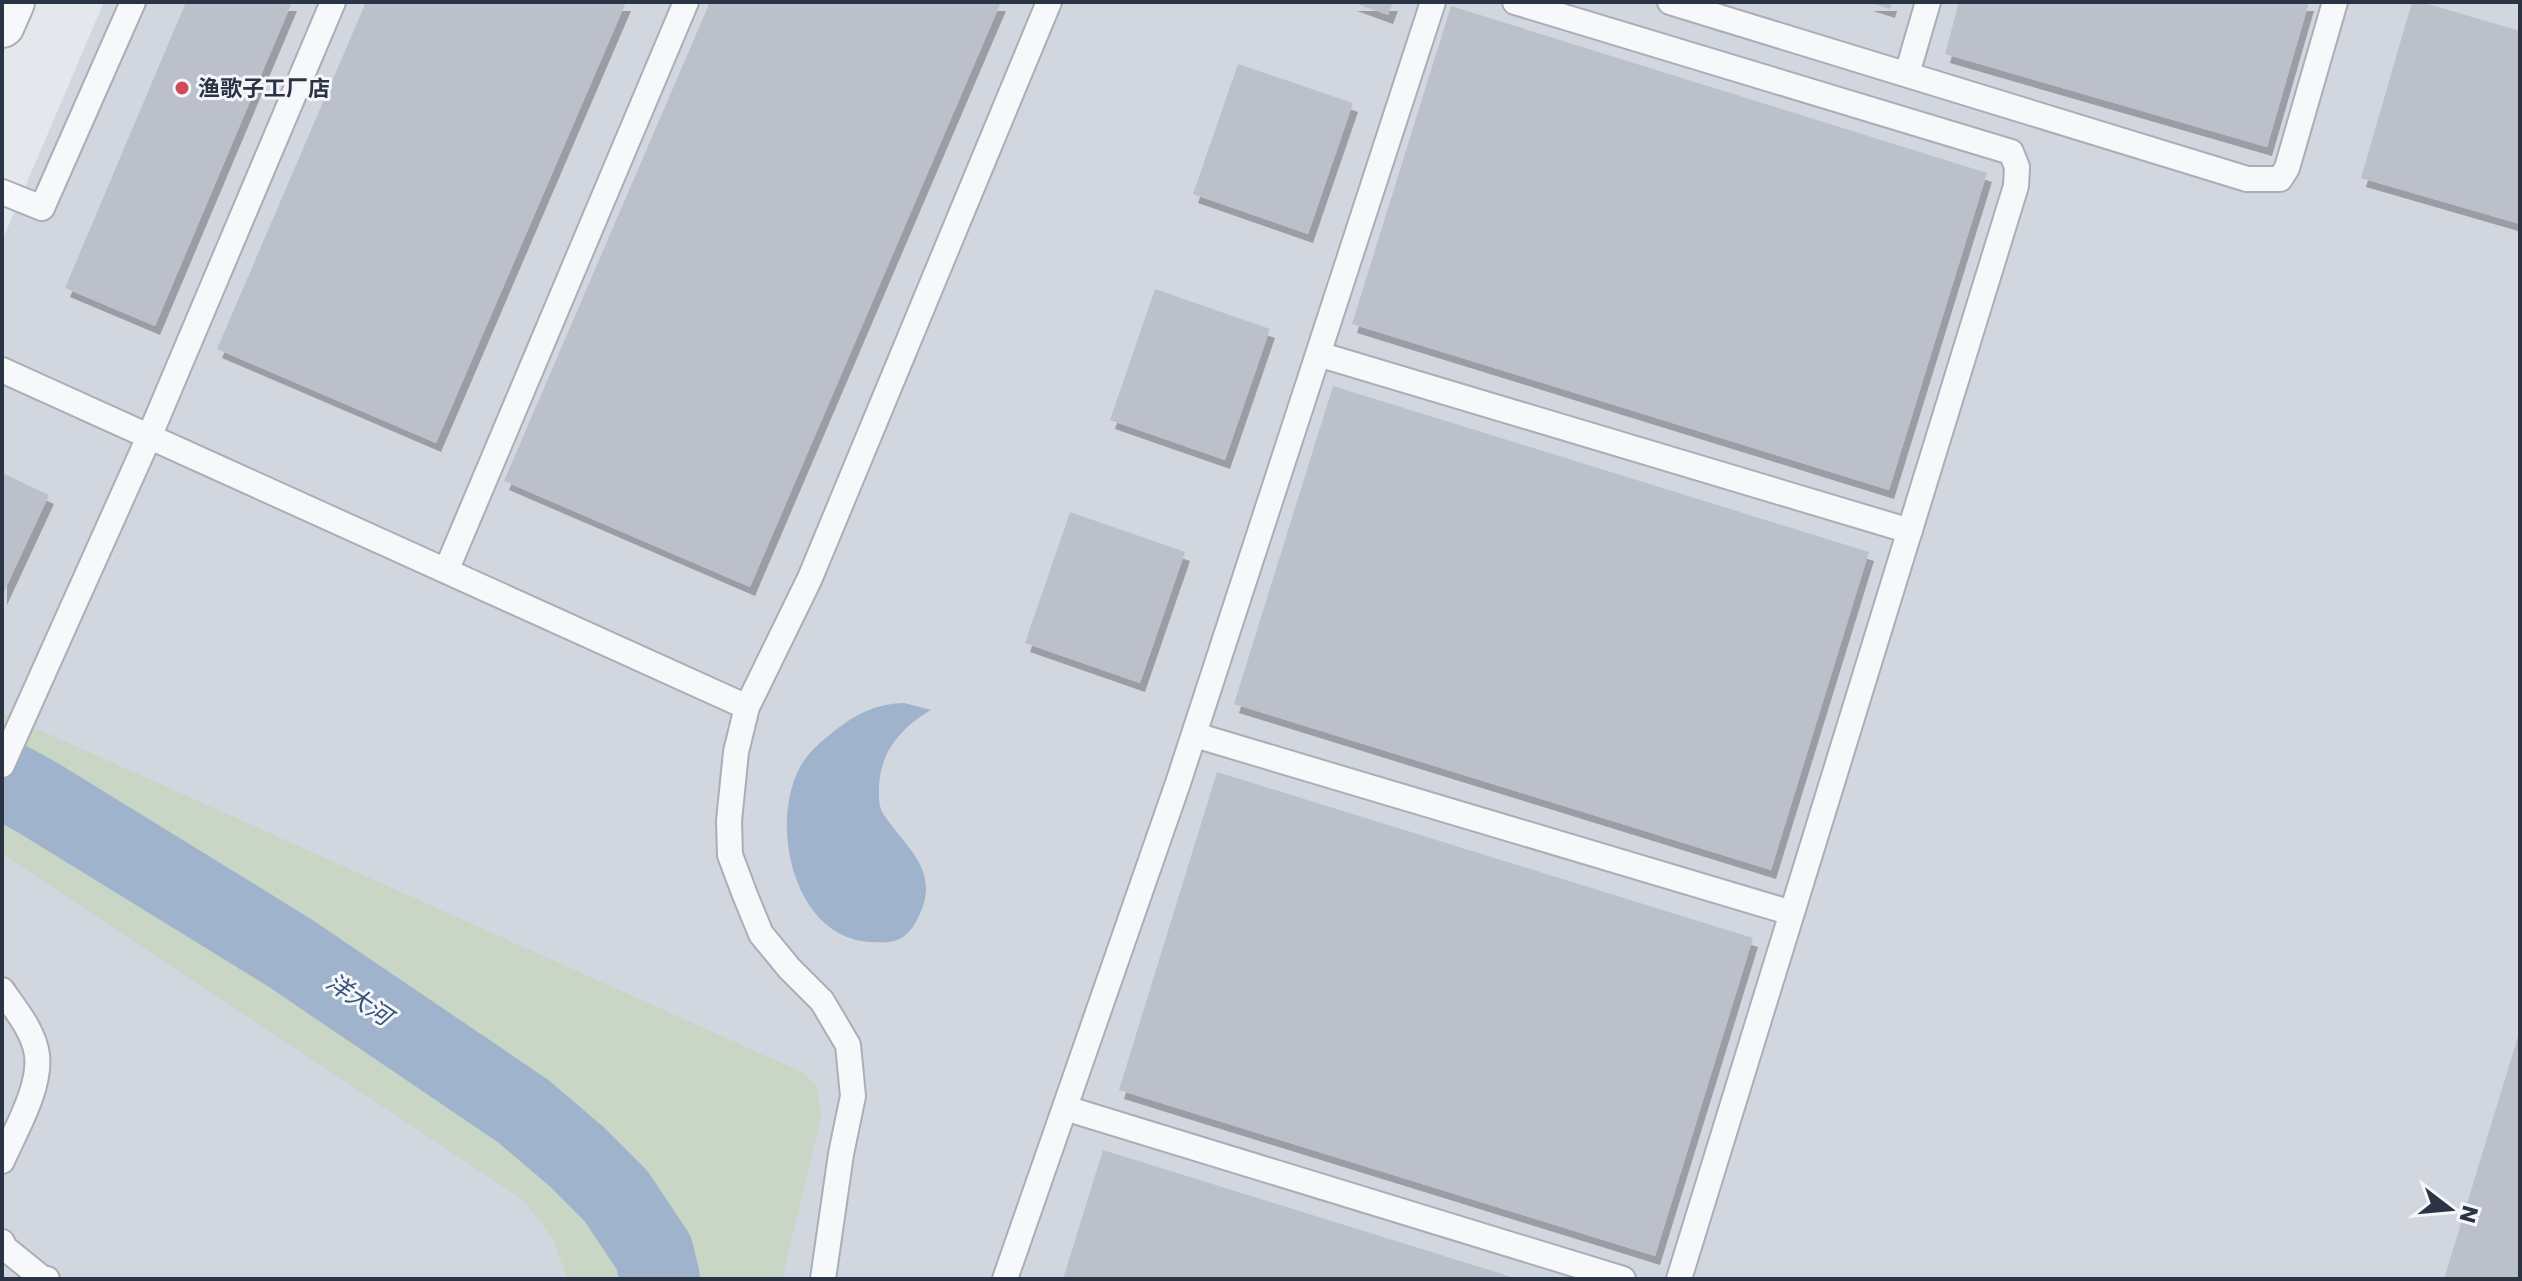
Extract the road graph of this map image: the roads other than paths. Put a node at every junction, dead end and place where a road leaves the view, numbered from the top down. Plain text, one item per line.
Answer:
1 (12, 2) edge
2 (133, 2) edge
3 (333, 2) edge
4 (686, 2) edge
5 (1049, 2) edge
6 (1433, 2) edge
7 (1515, 2) edge
8 (1670, 2) edge
9 (1928, 2) edge
10 (2335, 2) edge
11 (2, 25) edge
12 (1907, 74) junction
13 (2, 192) edge
14 (1318, 354) junction
15 (2, 370) edge
16 (149, 437) junction
17 (1910, 531) junction
18 (446, 571) junction
19 (747, 707) junction
20 (1195, 735) junction
21 (2, 765) edge
22 (1792, 913) junction
23 (2, 990) edge
24 (1065, 1108) junction
25 (2, 1161) edge
26 (2, 1242) edge
27 (47, 1279) edge
28 (823, 1279) edge
29 (1005, 1279) edge
30 (1623, 1279) edge
31 (1679, 1279) edge

1 - 11 street
2 - 13 lane
3 - 16 lane
4 - 18 lane
5 - 19 lane
6 - 14 lane
7 - 17 lane
8 - 12 lane
9 - 12 lane
10 - 12 lane
14 - 17 lane
14 - 20 lane
15 - 16 lane
16 - 18 lane
16 - 21 lane
17 - 22 lane
18 - 19 lane
19 - 28 lane
20 - 22 lane
20 - 24 lane
22 - 31 lane
23 - 25 lane
24 - 29 lane
24 - 30 lane
26 - 27 lane

